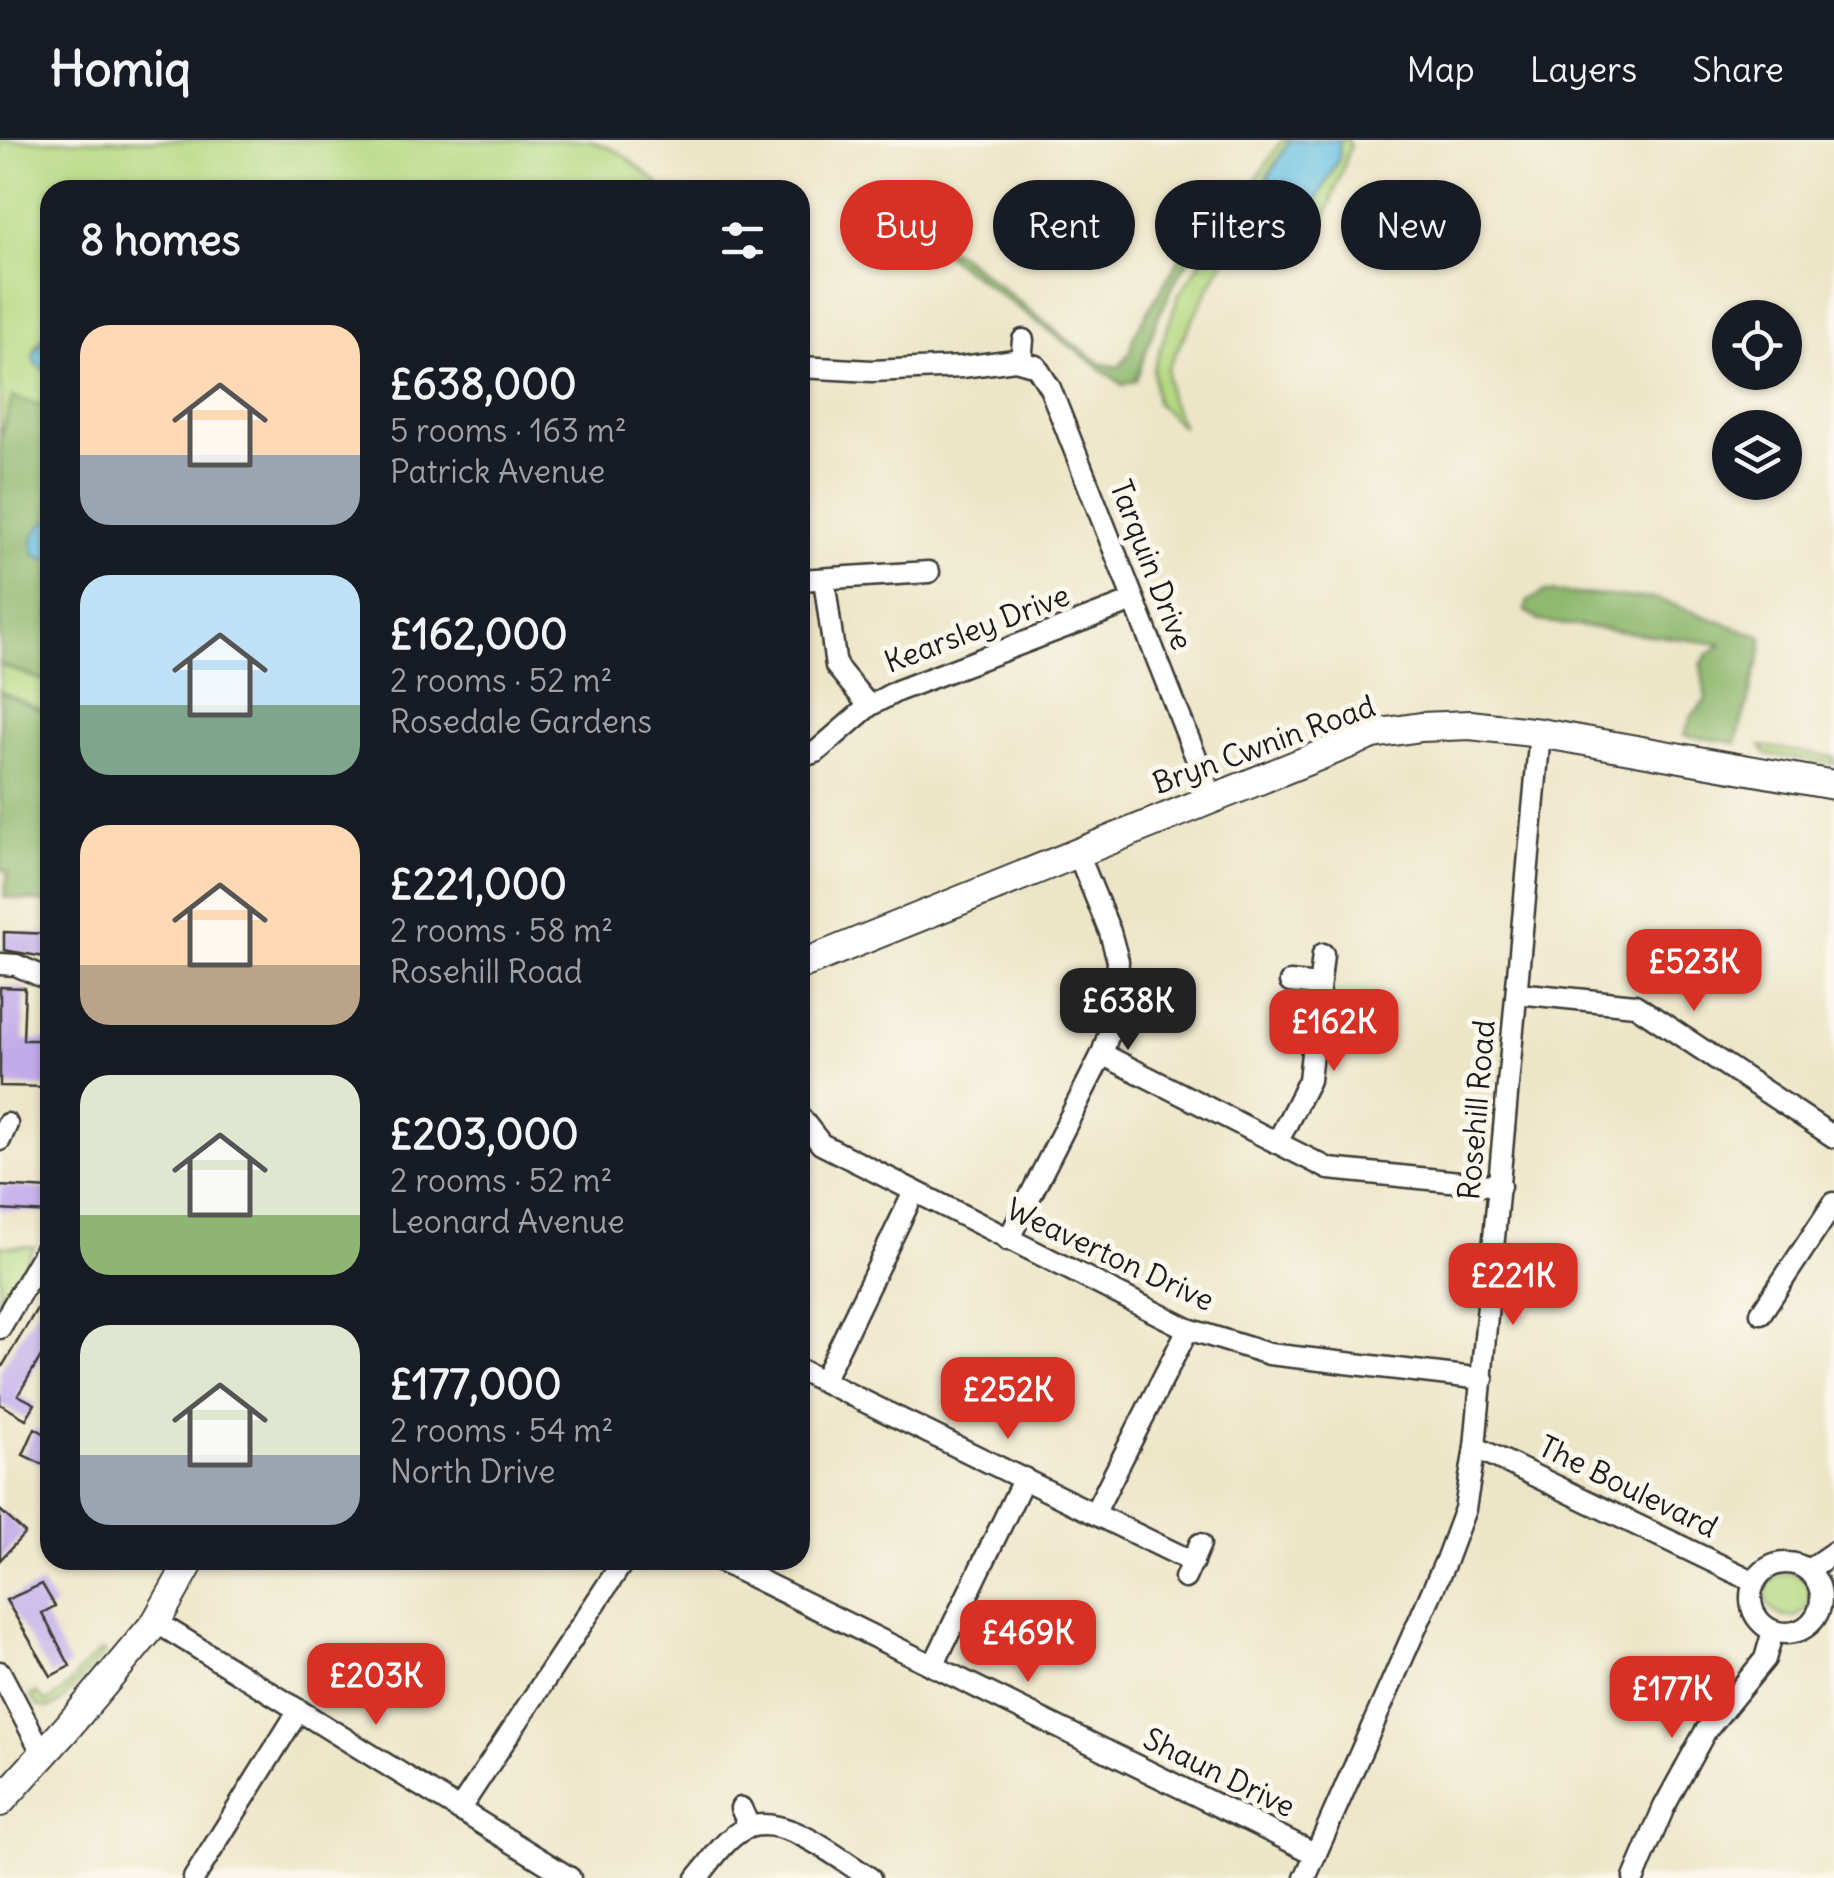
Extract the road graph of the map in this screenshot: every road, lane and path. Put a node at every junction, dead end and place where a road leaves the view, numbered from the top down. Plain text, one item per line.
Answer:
1 (810, 368) edge
2 (929, 572) dead end
3 (824, 579) junction
4 (810, 580) edge
5 (1133, 601) junction
6 (868, 706) junction
7 (1540, 732) junction
8 (810, 754) edge
9 (1834, 785) edge
10 (1212, 798) junction
11 (1076, 851) junction
12 (1323, 954) dead end
13 (810, 961) edge
14 (0, 964) edge
15 (40, 976) edge
16 (1290, 982) dead end
17 (1318, 984) junction
18 (1517, 993) junction
19 (1102, 1054) junction
20 (810, 1130) edge
21 (1834, 1137) edge
22 (1278, 1143) junction
23 (1500, 1186) junction
24 (914, 1192) junction
25 (1834, 1203) edge
26 (1008, 1240) junction
27 (40, 1259) edge
28 (1761, 1313) dead end
29 (0, 1328) edge
30 (1188, 1330) junction
31 (810, 1375) edge
32 (1483, 1379) junction
33 (823, 1381) junction
34 (1476, 1448) junction
35 (1024, 1478) junction
36 (1095, 1512) junction
37 (1834, 1552) edge
38 (1193, 1561) dead end
39 (185, 1570) edge
40 (617, 1570) edge
41 (738, 1570) edge
42 (1808, 1570) junction
43 (1755, 1582) junction
44 (1827, 1614) edge
45 (156, 1622) junction
46 (1774, 1631) junction
47 (934, 1666) junction
48 (0, 1672) edge
49 (299, 1710) junction
50 (43, 1754) junction
51 (0, 1802) edge
52 (459, 1810) junction
53 (1316, 1854) junction
54 (194, 1878) edge
55 (570, 1878) edge
56 (698, 1878) edge
57 (870, 1878) edge
58 (1305, 1878) edge
59 (1634, 1878) edge

1 - 5 street, Tarquin Drive
2 - 3 street
3 - 4 street
3 - 6 street
5 - 6 street, Kearsley Drive
5 - 10 street, Tarquin Drive
6 - 8 street, Kearsley Drive
7 - 9 street, Bryn Cwnin Road
7 - 10 street, Bryn Cwnin Road
7 - 18 street, Rosehill Road
10 - 11 street, Bryn Cwnin Road
11 - 13 street, Bryn Cwnin Road
11 - 19 street
12 - 17 street
14 - 15 street
16 - 17 street
17 - 22 street
18 - 21 street
18 - 23 street, Rosehill Road
19 - 22 street
19 - 26 street
20 - 24 street, Weaverton Drive
22 - 23 street
23 - 32 street, Rosehill Road
24 - 26 street, Weaverton Drive
24 - 33 street
25 - 28 street
26 - 30 street, Weaverton Drive
27 - 29 street
30 - 32 street, Weaverton Drive
30 - 36 street
31 - 33 street
32 - 34 street, Rosehill Road
33 - 35 street
34 - 43 street, The Boulevard
34 - 53 street, Rosehill Road
35 - 36 street
35 - 47 street
36 - 38 street
37 - 42 street
39 - 45 street
40 - 52 street
41 - 47 street, Shaun Drive
42 - 43 street
42 - 44 street
43 - 46 street
44 - 46 street
45 - 49 street
45 - 50 street
46 - 59 street
47 - 53 street, Shaun Drive
48 - 50 street
49 - 52 street
49 - 54 street
50 - 51 street
52 - 55 street
53 - 58 street, Rosehill Road
56 - 57 street

